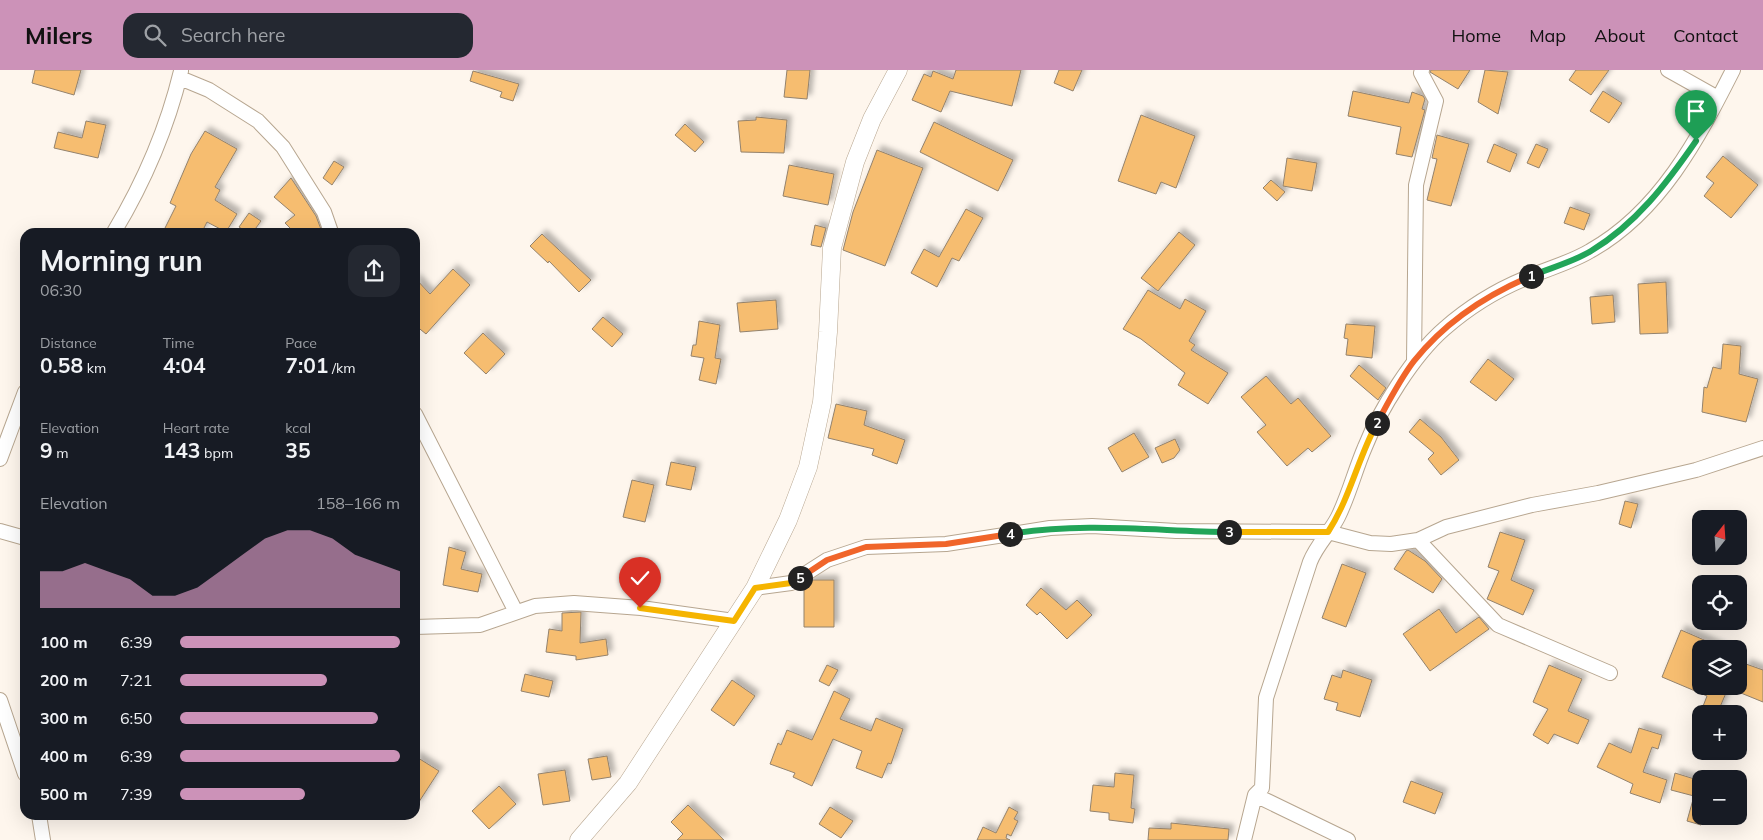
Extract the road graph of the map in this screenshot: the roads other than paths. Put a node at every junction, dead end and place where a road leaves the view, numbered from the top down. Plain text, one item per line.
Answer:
1 (898, 70) edge
2 (1422, 70) edge
3 (1668, 70) edge
4 (1732, 70) edge
5 (181, 74) edge
6 (1718, 98) junction
7 (116, 228) edge
8 (330, 228) edge
9 (1414, 361) junction
10 (20, 405) edge
11 (420, 424) edge
12 (1763, 448) edge
13 (0, 459) edge
14 (0, 531) edge
15 (1328, 532) junction
16 (20, 537) edge
17 (1418, 540) junction
18 (755, 588) junction
19 (516, 612) junction
20 (734, 621) junction
21 (420, 628) edge
22 (1610, 672) dead end
23 (0, 700) edge
24 (20, 759) edge
25 (1256, 795) junction
26 (40, 820) edge
27 (43, 840) edge
28 (579, 840) edge
29 (1244, 840) edge
30 (1348, 840) edge

1 - 18 street
2 - 9 street
3 - 6 street
4 - 6 street
5 - 7 street
5 - 8 street
6 - 9 street
9 - 15 street
10 - 13 street
11 - 19 street
12 - 17 street
14 - 16 street
15 - 17 street
15 - 18 street
15 - 25 street
17 - 22 street
18 - 20 street
19 - 20 street
19 - 21 street
20 - 28 street
23 - 24 street
25 - 29 street
25 - 30 street
26 - 27 street

